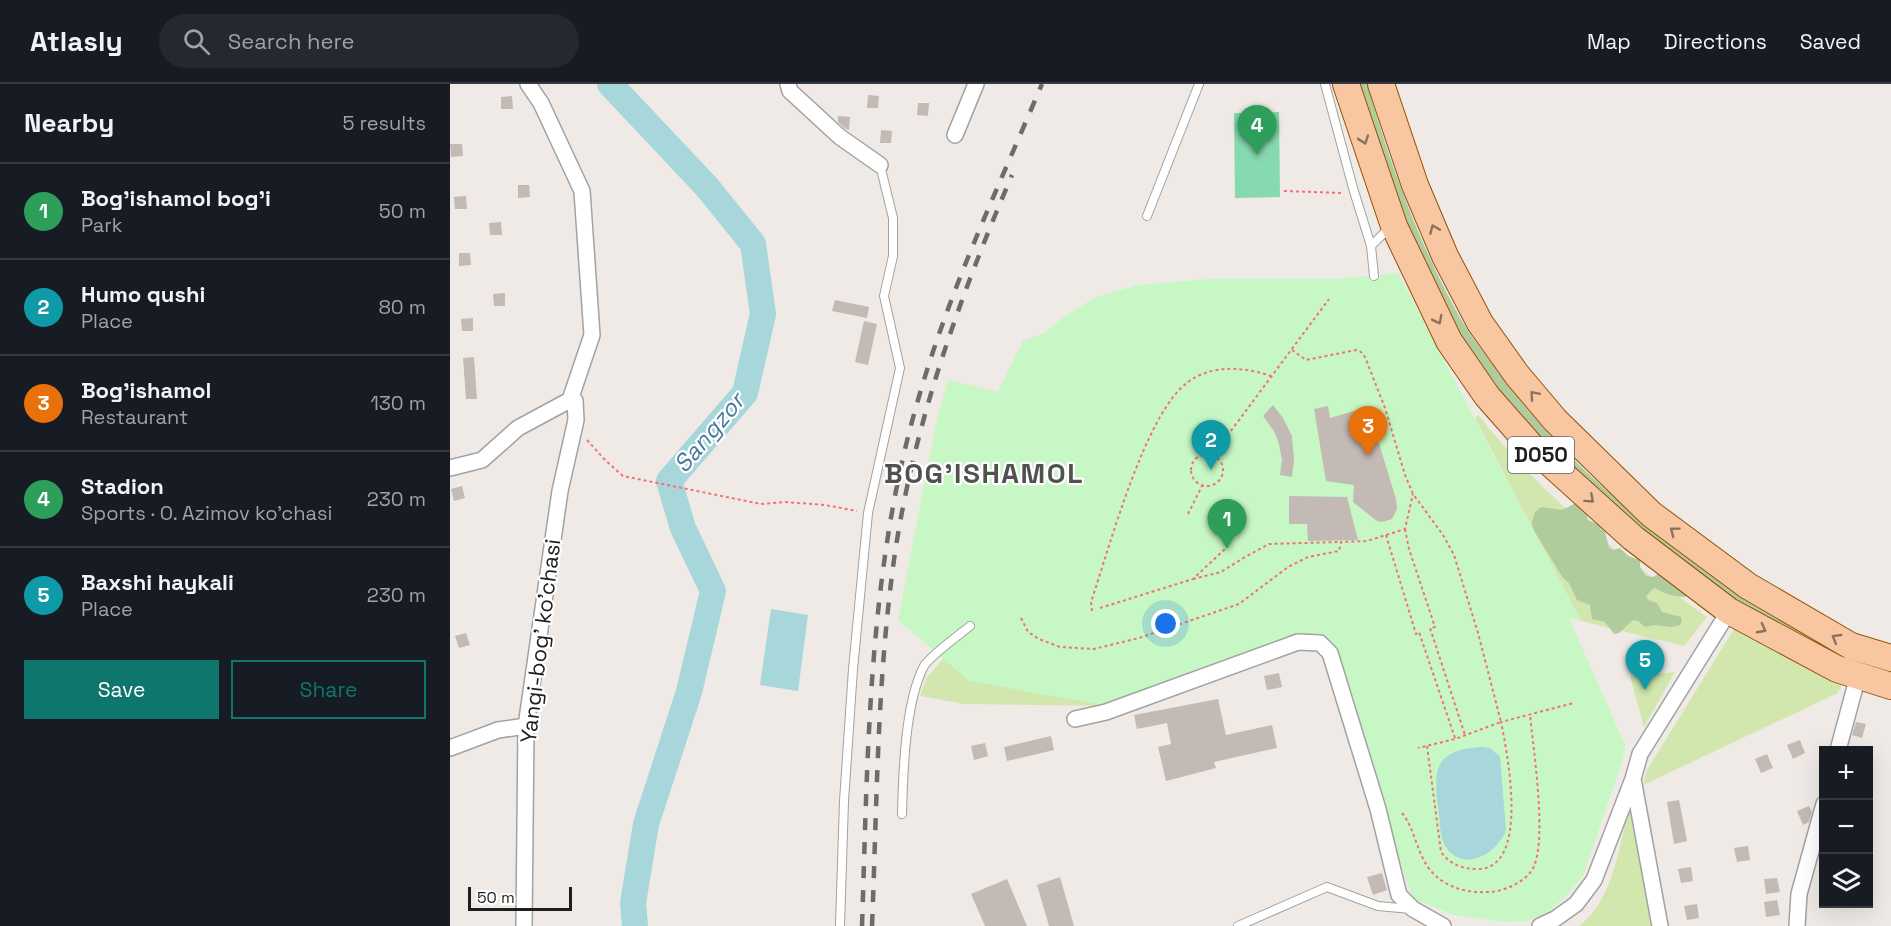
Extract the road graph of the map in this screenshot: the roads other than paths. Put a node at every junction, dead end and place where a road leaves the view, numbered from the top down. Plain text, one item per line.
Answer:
1 (528, 84) edge
2 (788, 84) edge
3 (976, 84) edge
4 (1199, 84) edge
5 (1325, 84) edge
6 (1346, 84) edge
7 (1381, 84) edge
8 (955, 135) dead end
9 (880, 165) joint
10 (1147, 216) dead end
11 (1394, 226) junction
12 (1371, 246) junction
13 (1374, 276) dead end
14 (570, 400) junction
15 (450, 468) edge
16 (1729, 611) junction
17 (970, 626) dead end
18 (1891, 658) edge
19 (1858, 676) junction
20 (1891, 686) edge
21 (1075, 719) dead end
22 (526, 726) junction
23 (1839, 746) edge
24 (450, 748) edge
25 (1633, 779) junction
26 (902, 814) dead end
27 (1819, 822) edge
28 (1413, 909) junction
29 (524, 926) edge
30 (840, 926) edge
31 (1238, 926) edge
32 (1443, 926) edge
33 (1540, 926) edge
34 (1660, 926) edge
35 (1797, 926) edge

1 - 14 street
2 - 9 street
3 - 8 street
4 - 10 lane
5 - 12 lane
6 -> 11 main road, D050
18 -> 7 main road, D050
9 - 30 lane
11 - 12 lane
11 -> 16 main road, D050
12 - 13 lane
14 - 15 street
14 - 22 street, Yangi-bog' ko'chasi
16 -> 19 main road, D050
16 - 25 street
17 - 26 lane
19 - 20 main road, D050
19 - 23 street
21 - 28 street
22 - 24 street
22 - 29 street, Yangi-bog' ko'chasi
25 - 33 street
25 - 34 street
27 - 35 street
28 - 31 lane
28 - 32 street

